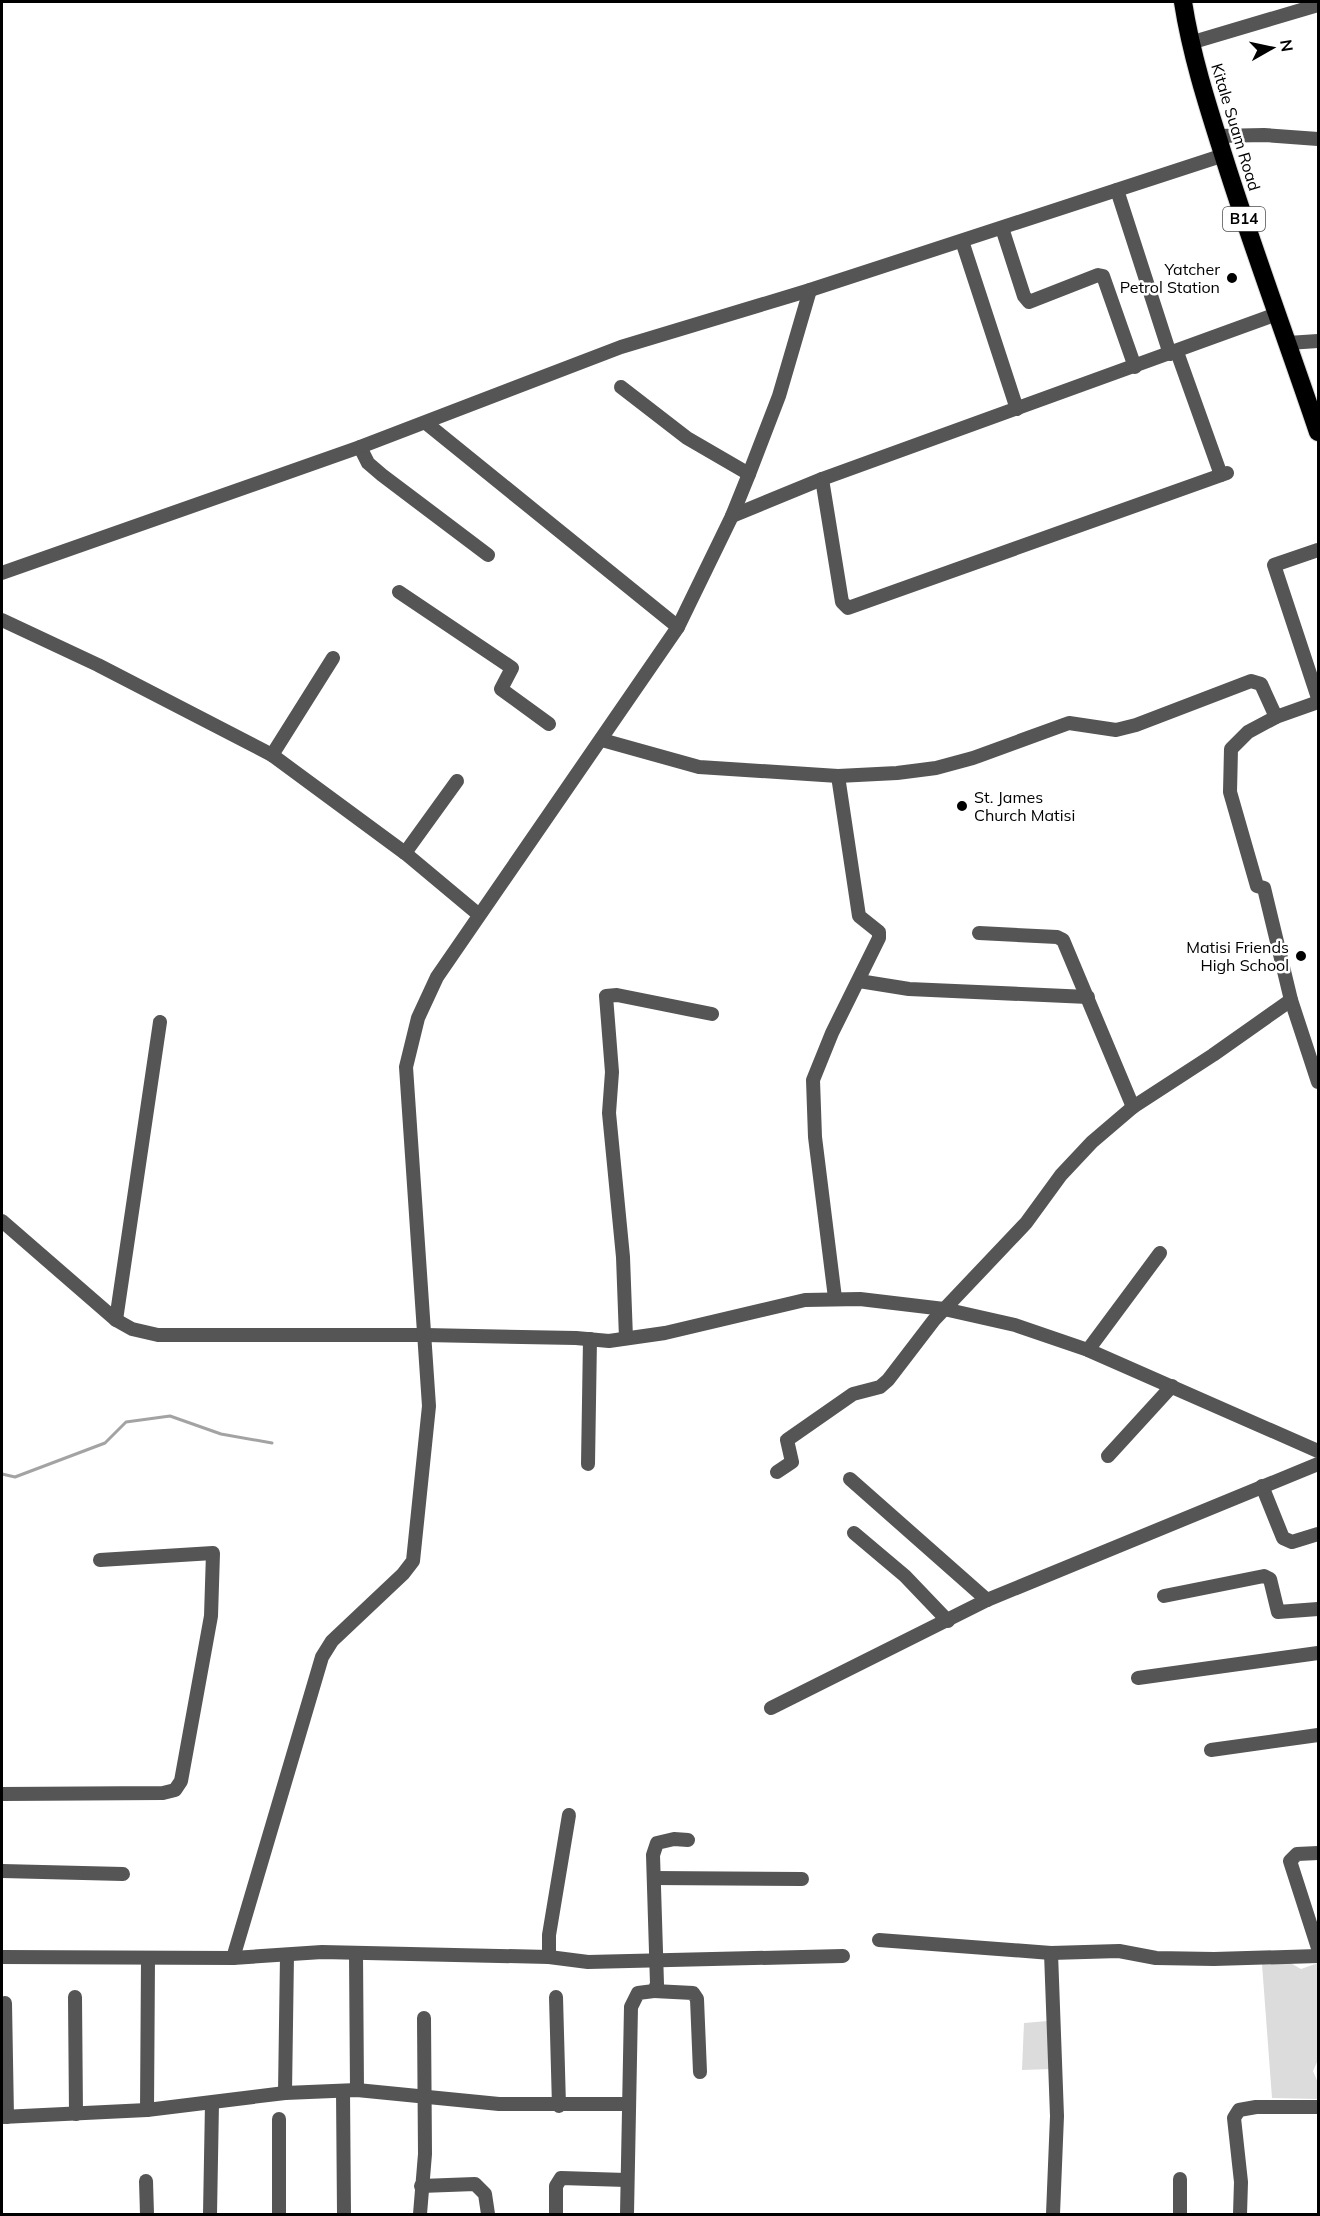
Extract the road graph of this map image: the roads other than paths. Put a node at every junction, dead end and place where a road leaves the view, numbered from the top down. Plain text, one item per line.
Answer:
1 (1183, 2) edge
2 (1318, 5) edge
3 (1190, 43) junction
4 (1217, 136) junction
5 (1318, 139) edge
6 (1224, 155) junction
7 (1117, 190) junction
8 (1002, 228) junction
9 (962, 241) junction
10 (810, 290) junction
11 (1277, 314) junction
12 (1318, 341) edge
13 (1288, 343) junction
14 (1173, 353) junction
15 (1136, 367) junction
16 (621, 387) dead end
17 (1017, 409) junction
18 (426, 423) junction
19 (1318, 432) edge
20 (360, 447) junction
21 (749, 474) junction
22 (822, 479) junction
23 (732, 516) junction
24 (1318, 550) edge
25 (488, 555) dead end
26 (2, 573) edge
27 (399, 592) dead end
28 (2, 621) edge
29 (678, 627) junction
30 (333, 658) dead end
31 (1318, 698) edge
32 (1318, 702) edge
33 (1276, 717) junction
34 (549, 724) dead end
35 (602, 740) junction
36 (272, 755) junction
37 (838, 776) junction
38 (457, 780) dead end
39 (405, 853) junction
40 (478, 914) junction
41 (979, 933) dead end
42 (859, 981) junction
43 (1088, 998) junction
44 (1291, 1000) junction
45 (712, 1014) dead end
46 (160, 1022) dead end
47 (1318, 1082) edge
48 (1133, 1107) junction
49 (2, 1221) edge
50 (1160, 1253) dead end
51 (835, 1298) junction
52 (944, 1309) junction
53 (116, 1320) junction
54 (425, 1335) junction
55 (626, 1338) junction
56 (590, 1340) junction
57 (1088, 1350) junction
58 (1172, 1386) junction
59 (1318, 1451) edge
60 (1108, 1456) dead end
61 (588, 1464) dead end
62 (1318, 1464) edge
63 (777, 1472) dead end
64 (850, 1479) dead end
65 (1262, 1486) junction
66 (854, 1533) dead end
67 (1318, 1534) edge
68 (100, 1560) dead end
69 (1164, 1596) dead end
70 (987, 1600) junction
71 (1318, 1609) edge
72 (948, 1621) junction
73 (1318, 1653) edge
74 (1138, 1678) dead end
75 (771, 1708) dead end
76 (1318, 1735) edge
77 (1211, 1750) dead end
78 (2, 1794) edge
79 (569, 1815) dead end
80 (688, 1840) dead end
81 (1318, 1853) edge
82 (2, 1871) edge
83 (123, 1874) dead end
84 (654, 1878) junction
85 (802, 1879) dead end
86 (879, 1940) dead end
87 (1318, 1948) edge
88 (356, 1953) junction
89 (1051, 1953) junction
90 (287, 1955) junction
91 (843, 1956) dead end
92 (1318, 1956) edge
93 (2, 1957) edge
94 (549, 1957) junction
95 (233, 1958) junction
96 (148, 1959) junction
97 (654, 1960) junction
98 (654, 1991) junction
99 (75, 1997) dead end
100 (556, 1997) dead end
101 (5, 2003) dead end
102 (424, 2018) dead end
103 (700, 2072) dead end
104 (350, 2091) junction
105 (285, 2093) junction
106 (424, 2095) junction
107 (212, 2103) junction
108 (628, 2104) junction
109 (559, 2106) junction
110 (1318, 2107) edge
111 (147, 2110) junction
112 (76, 2114) junction
113 (4, 2117) edge
114 (279, 2119) dead end
115 (1180, 2179) dead end
116 (626, 2180) junction
117 (146, 2181) dead end
118 (421, 2186) junction
119 (147, 2214) edge
120 (210, 2214) edge
121 (279, 2214) edge
122 (344, 2214) edge
123 (420, 2214) edge
124 (488, 2214) edge
125 (556, 2214) edge
126 (627, 2214) edge
127 (1053, 2214) edge
128 (1180, 2214) edge
129 (1240, 2214) edge

1 - 3 highway, Kitale Suam Road / B14
2 - 3 street
3 - 4 highway, Kitale Suam Road / B14
4 - 5 street
4 - 6 highway, Kitale Suam Road / B14
6 - 7 street
6 - 11 highway, Kitale Suam Road / B14
7 - 8 street
7 - 14 street
8 - 9 street
8 - 15 street
9 - 10 street
9 - 17 street
10 - 18 street
10 - 21 street
11 - 13 highway, Kitale Suam Road / B14
11 - 14 street
12 - 13 street
13 - 19 highway, Kitale Suam Road / B14
14 - 15 street
14 - 22 street
15 - 17 street
16 - 21 street
17 - 22 street
18 - 20 street
18 - 29 street
20 - 25 street
20 - 26 street
21 - 23 street
22 - 23 street
23 - 29 street
24 - 31 street
27 - 34 street
28 - 36 street
29 - 35 street
30 - 36 street
32 - 33 street
33 - 37 street
33 - 44 street
35 - 37 street
35 - 40 street
36 - 39 street
37 - 42 street
38 - 39 street
39 - 40 street
40 - 54 street
41 - 43 street
42 - 43 street
42 - 51 street
43 - 48 street
44 - 47 street
44 - 48 street
45 - 55 street
46 - 53 street
48 - 52 street
49 - 53 street
50 - 57 street
51 - 52 street
51 - 55 street
52 - 57 street
52 - 63 street
53 - 54 street
54 - 56 street
54 - 95 street
55 - 56 street
56 - 61 street
57 - 58 street
58 - 59 street
58 - 60 street
62 - 65 street
64 - 70 street
65 - 67 street
65 - 70 street
66 - 72 street
68 - 78 street
69 - 71 street
70 - 72 street
72 - 75 street
73 - 74 street
76 - 77 street
79 - 94 street
80 - 84 street
81 - 87 street
82 - 83 street
84 - 85 street
84 - 97 street
86 - 89 street
88 - 90 street
88 - 94 street
88 - 104 street
89 - 92 street
89 - 127 street
90 - 95 street
90 - 105 street
91 - 97 street
93 - 96 street
94 - 97 street
95 - 96 street
96 - 111 street
97 - 98 street
98 - 103 street
98 - 108 street
99 - 112 street
100 - 109 street
101 - 113 street
102 - 106 street
104 - 105 street
104 - 106 street
104 - 122 street
105 - 107 street
106 - 109 street
106 - 118 street
107 - 111 street
107 - 120 street
108 - 109 street
108 - 116 street
110 - 129 street
111 - 112 street
112 - 113 street
114 - 121 street
115 - 128 street
116 - 125 street
116 - 126 street
117 - 119 street
118 - 123 street
118 - 124 street

